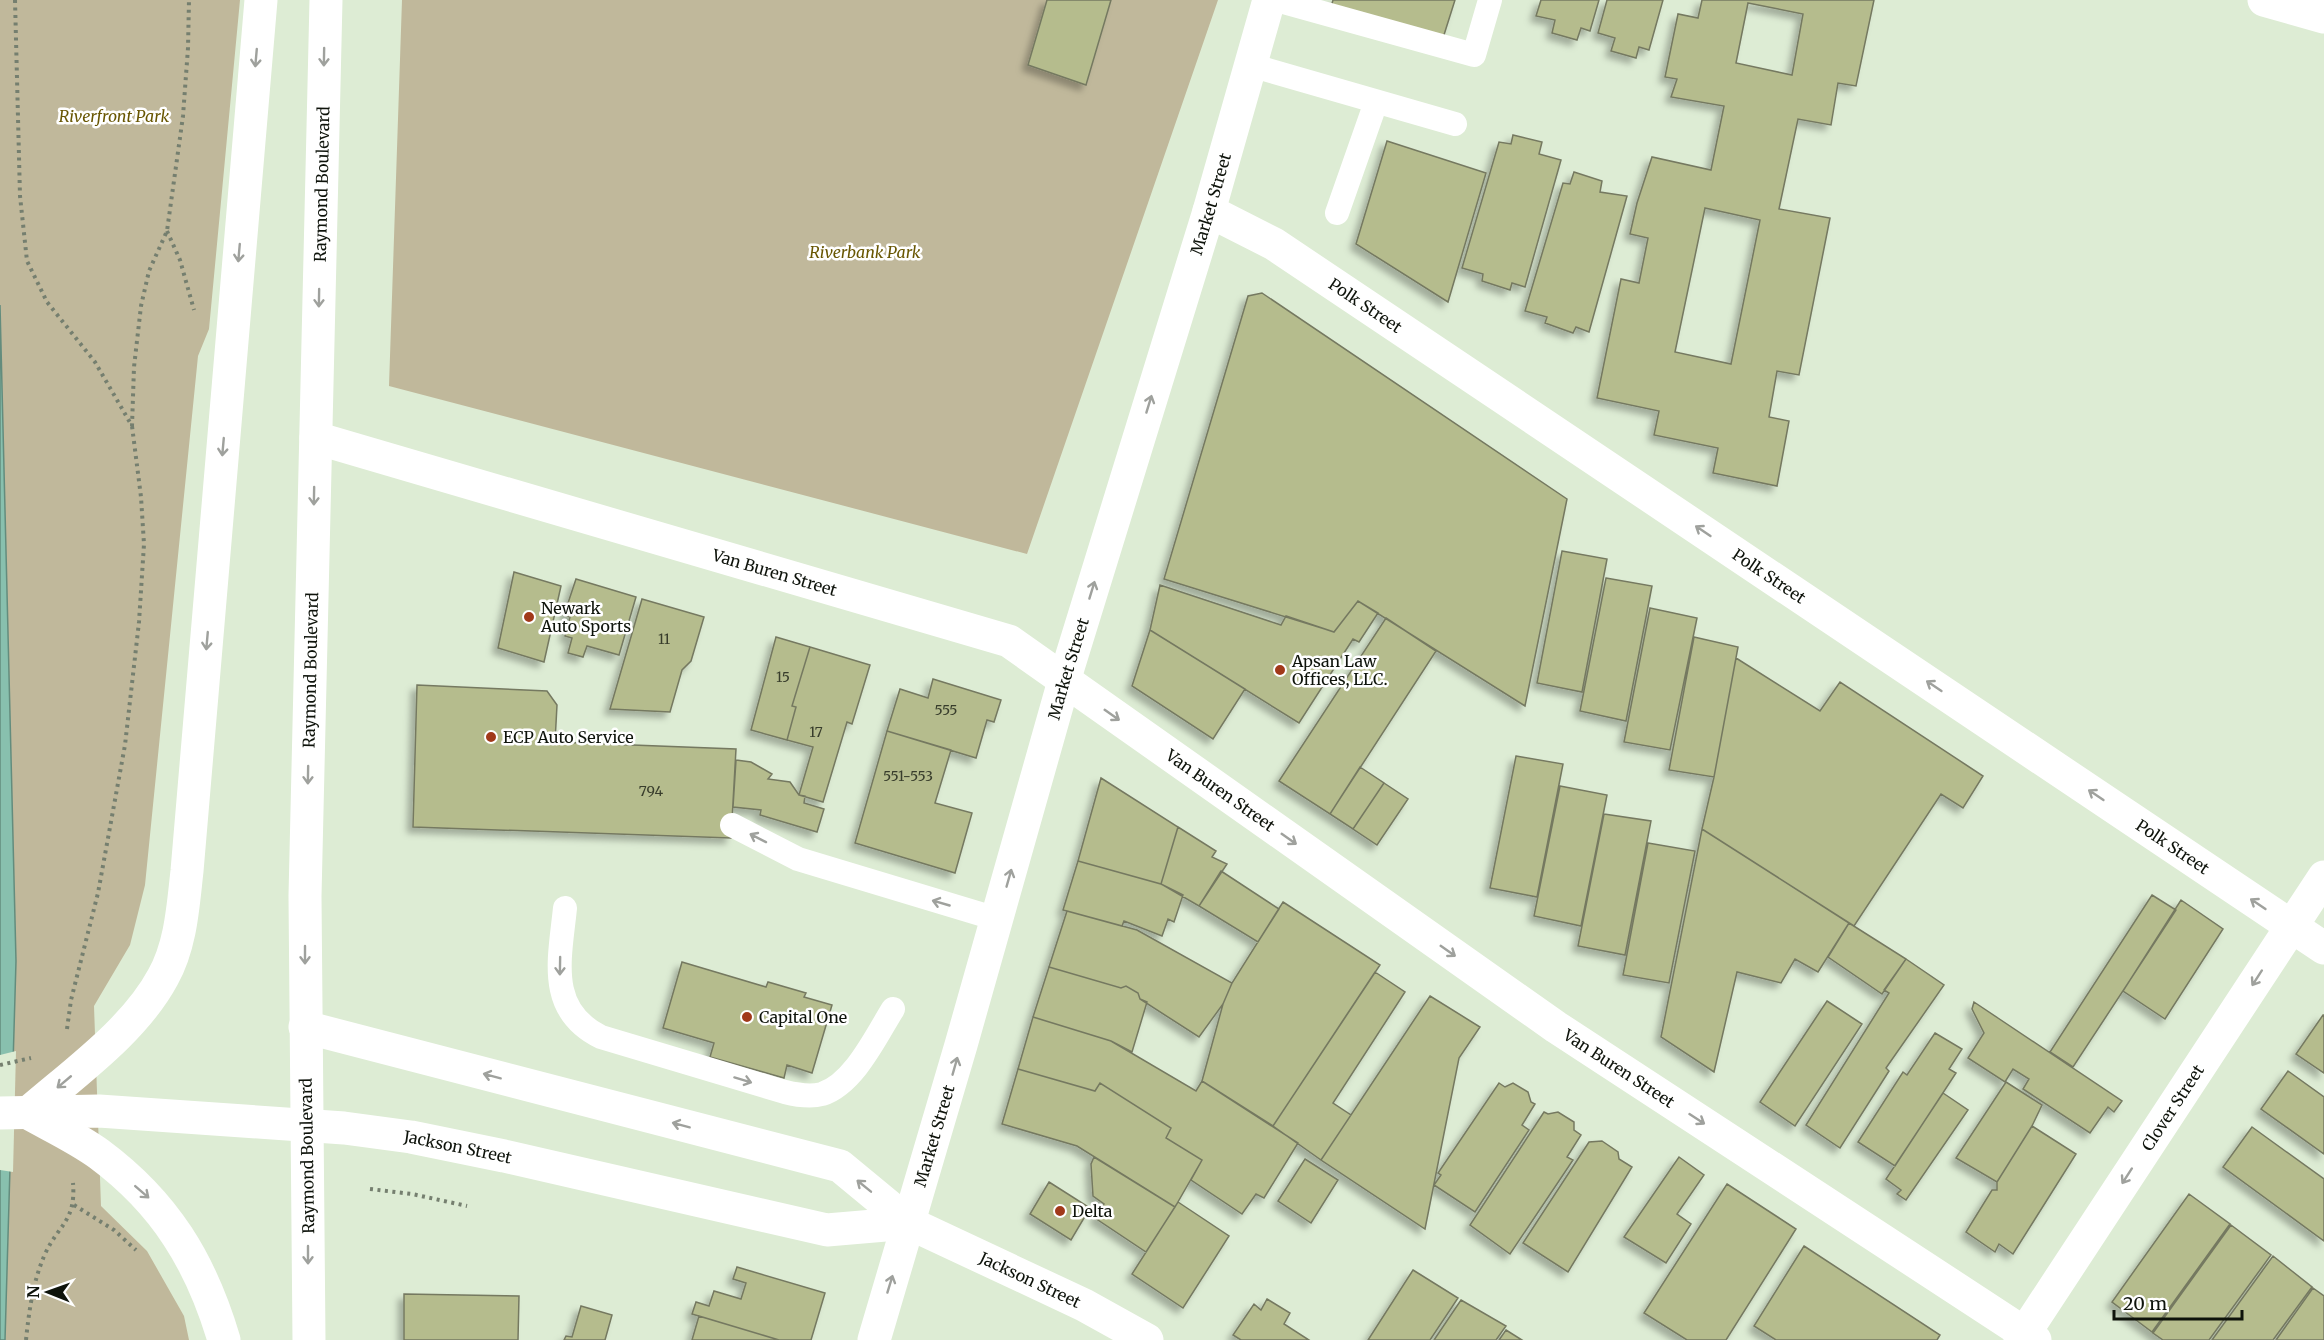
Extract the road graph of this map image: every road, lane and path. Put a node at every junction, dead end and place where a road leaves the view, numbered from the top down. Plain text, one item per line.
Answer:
1 (15, 0) edge
2 (189, 0) edge
3 (261, 0) edge
4 (326, 0) edge
5 (1269, 0) edge
6 (1276, 0) edge
7 (1490, 0) edge
8 (2264, 0) edge
9 (2324, 17) edge
10 (1250, 65) junction
11 (1376, 102) junction
12 (1455, 124) dead end
13 (1209, 211) junction
14 (1337, 213) dead end
15 (132, 426) junction
16 (316, 438) junction
17 (1064, 681) junction
18 (732, 825) dead end
19 (2324, 877) edge
20 (565, 908) dead end
21 (998, 919) junction
22 (2291, 926) junction
23 (2324, 948) edge
24 (893, 1009) dead end
25 (305, 1027) junction
26 (67, 1030) dead end
27 (14, 1113) edge
28 (73, 1189) dead end
29 (369, 1189) dead end
30 (74, 1205) junction
31 (467, 1206) dead end
32 (909, 1223) junction
33 (143, 1255) dead end
34 (2027, 1338) edge
35 (26, 1340) edge
36 (224, 1340) edge
37 (309, 1340) edge
38 (874, 1340) edge
39 (1148, 1340) edge

1 - 15 path
2 - 15 path
3 -> 27 main road
4 -> 16 main road, Raymond Boulevard
5 - 10 main road, Market Street
6 - 7 lane
8 - 9 main road
10 - 11 lane
10 - 13 main road, Market Street
11 - 12 lane
11 - 14 lane
17 -> 13 main road, Market Street
22 -> 13 main road, Polk Street
15 - 26 path
16 - 17 main road, Van Buren Street
16 -> 25 main road, Raymond Boulevard
21 -> 17 main road, Market Street
17 -> 34 main road, Van Buren Street
21 -> 18 lane
19 - 22 main road, Clover Street
20 -> 24 lane
32 -> 21 main road, Market Street
22 - 23 main road, Polk Street
22 -> 34 main road, Clover Street
32 -> 25 main road, Jackson Street
25 -> 37 main road, Raymond Boulevard
27 - 32 main road, Jackson Street
27 -> 36 main road
28 - 30 path
29 - 31 path
30 - 33 path
30 - 35 path
38 -> 32 main road, Market Street
32 - 39 main road, Jackson Street

